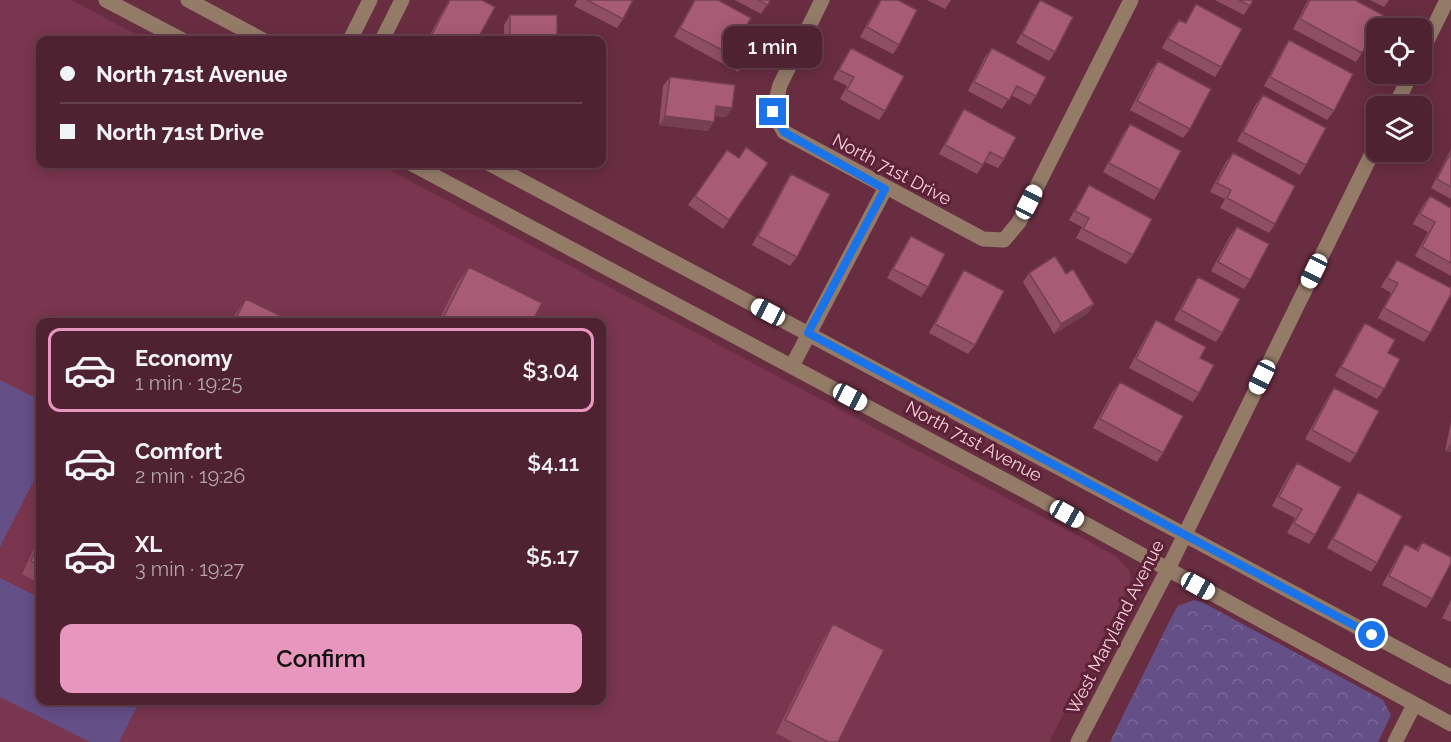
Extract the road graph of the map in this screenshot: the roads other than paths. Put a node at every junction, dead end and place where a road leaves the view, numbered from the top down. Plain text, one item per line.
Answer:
1 (106, 0) edge
2 (188, 0) edge
3 (370, 0) edge
4 (402, 0) edge
5 (822, 0) edge
6 (1131, 0) edge
7 (1447, 0) edge
8 (1432, 31) edge
9 (174, 36) edge
10 (256, 36) edge
11 (352, 36) edge
12 (384, 36) edge
13 (1368, 162) edge
14 (420, 168) edge
15 (498, 168) edge
16 (885, 189) junction
17 (808, 333) junction
18 (792, 366) junction
19 (1184, 535) junction
20 (1168, 569) junction
21 (1451, 677) edge
22 (1414, 705) junction
23 (1451, 724) edge
24 (1078, 742) edge
25 (1395, 742) edge

1 - 9 street
2 - 10 street
3 - 11 street
4 - 12 street
5 - 16 street, North 71st Drive
6 - 16 street, North 71st Drive
7 - 8 street
13 - 19 street, West Maryland Avenue
14 - 18 street, North 71st Avenue
15 - 17 street, North 71st Avenue
16 - 17 street
17 - 18 street
17 - 19 street, North 71st Avenue
18 - 20 street, North 71st Avenue
19 - 20 street, West Maryland Avenue
19 - 21 street, North 71st Avenue
20 - 22 street, North 71st Avenue
20 - 24 street, West Maryland Avenue
22 - 23 street, North 71st Avenue
22 - 25 street

